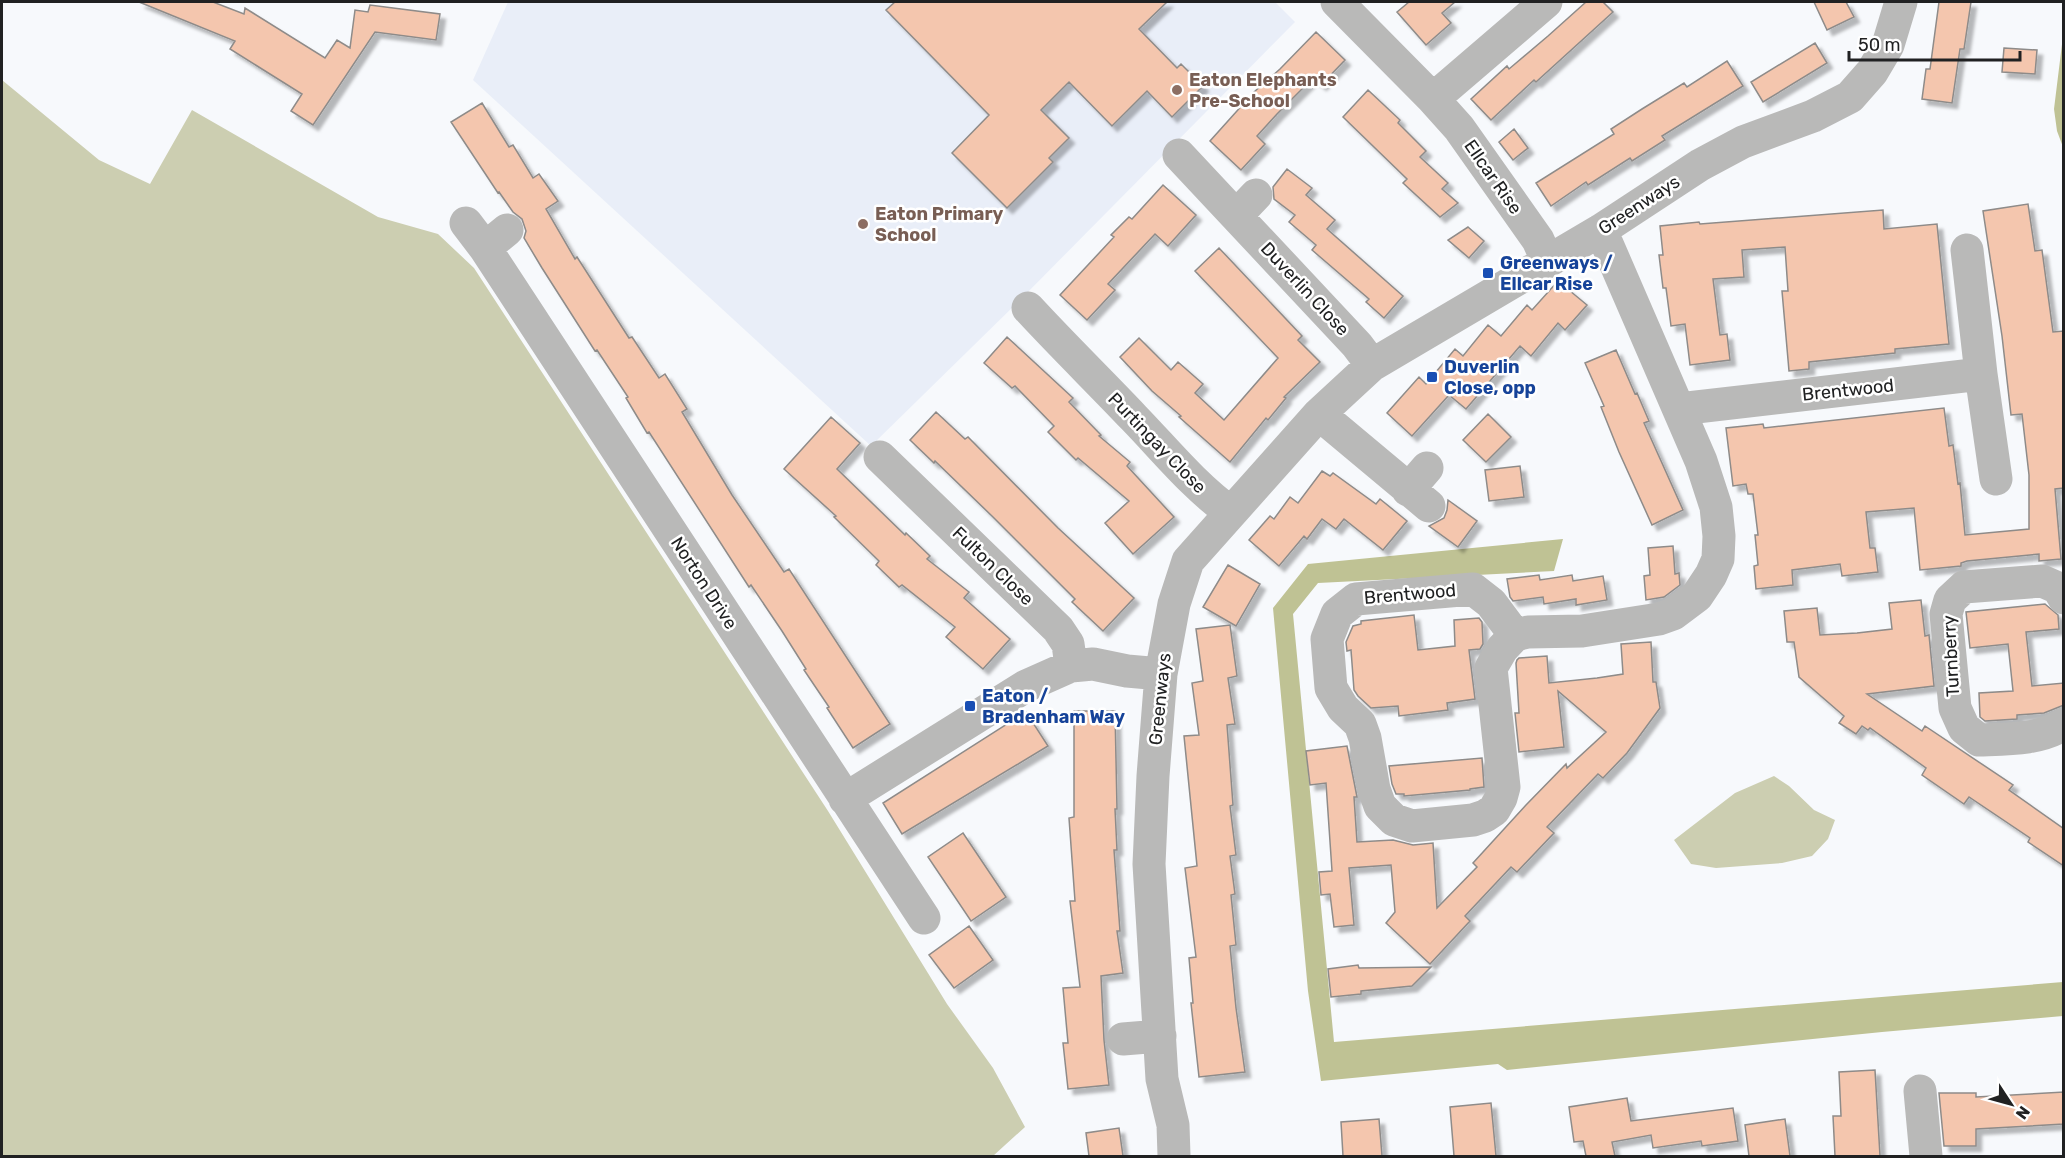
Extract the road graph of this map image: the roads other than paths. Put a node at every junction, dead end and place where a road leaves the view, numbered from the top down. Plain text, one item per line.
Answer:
1 (1337, 2) edge
2 (1546, 2) edge
3 (1901, 2) edge
4 (1433, 99) junction
5 (1179, 155) dead end
6 (1600, 230) junction
7 (486, 234) dead end
8 (1967, 250) dead end
9 (1547, 260) junction
10 (1028, 308) dead end
11 (1372, 365) junction
12 (1981, 374) junction
13 (1679, 409) junction
14 (1319, 414) junction
15 (887, 475) dead end
16 (1996, 479) dead end
17 (1422, 488) dead end
18 (1230, 512) junction
19 (2064, 598) edge
20 (1515, 635) junction
21 (1071, 666) junction
22 (1161, 674) junction
23 (2064, 724) edge
24 (845, 799) junction
25 (924, 918) dead end
26 (1160, 1036) junction
27 (1123, 1039) dead end
28 (1920, 1091) dead end
29 (1174, 1156) edge
30 (1926, 1156) edge

1 - 4 street, Ellcar Rise
2 - 4 street
3 - 6 street, Greenways
4 - 9 street, Ellcar Rise
5 - 11 street, Duverlin Close
6 - 9 street, Greenways
6 - 13 street
7 - 24 street, Norton Drive
8 - 12 street
9 - 11 street, Greenways
10 - 18 street, Purtingay Close
11 - 14 street, Greenways
12 - 13 street, Brentwood
12 - 16 street
13 - 20 street
14 - 17 street
14 - 18 street, Greenways
15 - 21 street, Fulton Close
18 - 22 street, Greenways
19 - 23 street, Turnberry
20 - 20 street, Brentwood
21 - 22 street
21 - 24 street
22 - 26 street, Greenways
24 - 25 street, Norton Drive
26 - 27 street
26 - 29 street, Greenways
28 - 30 street

